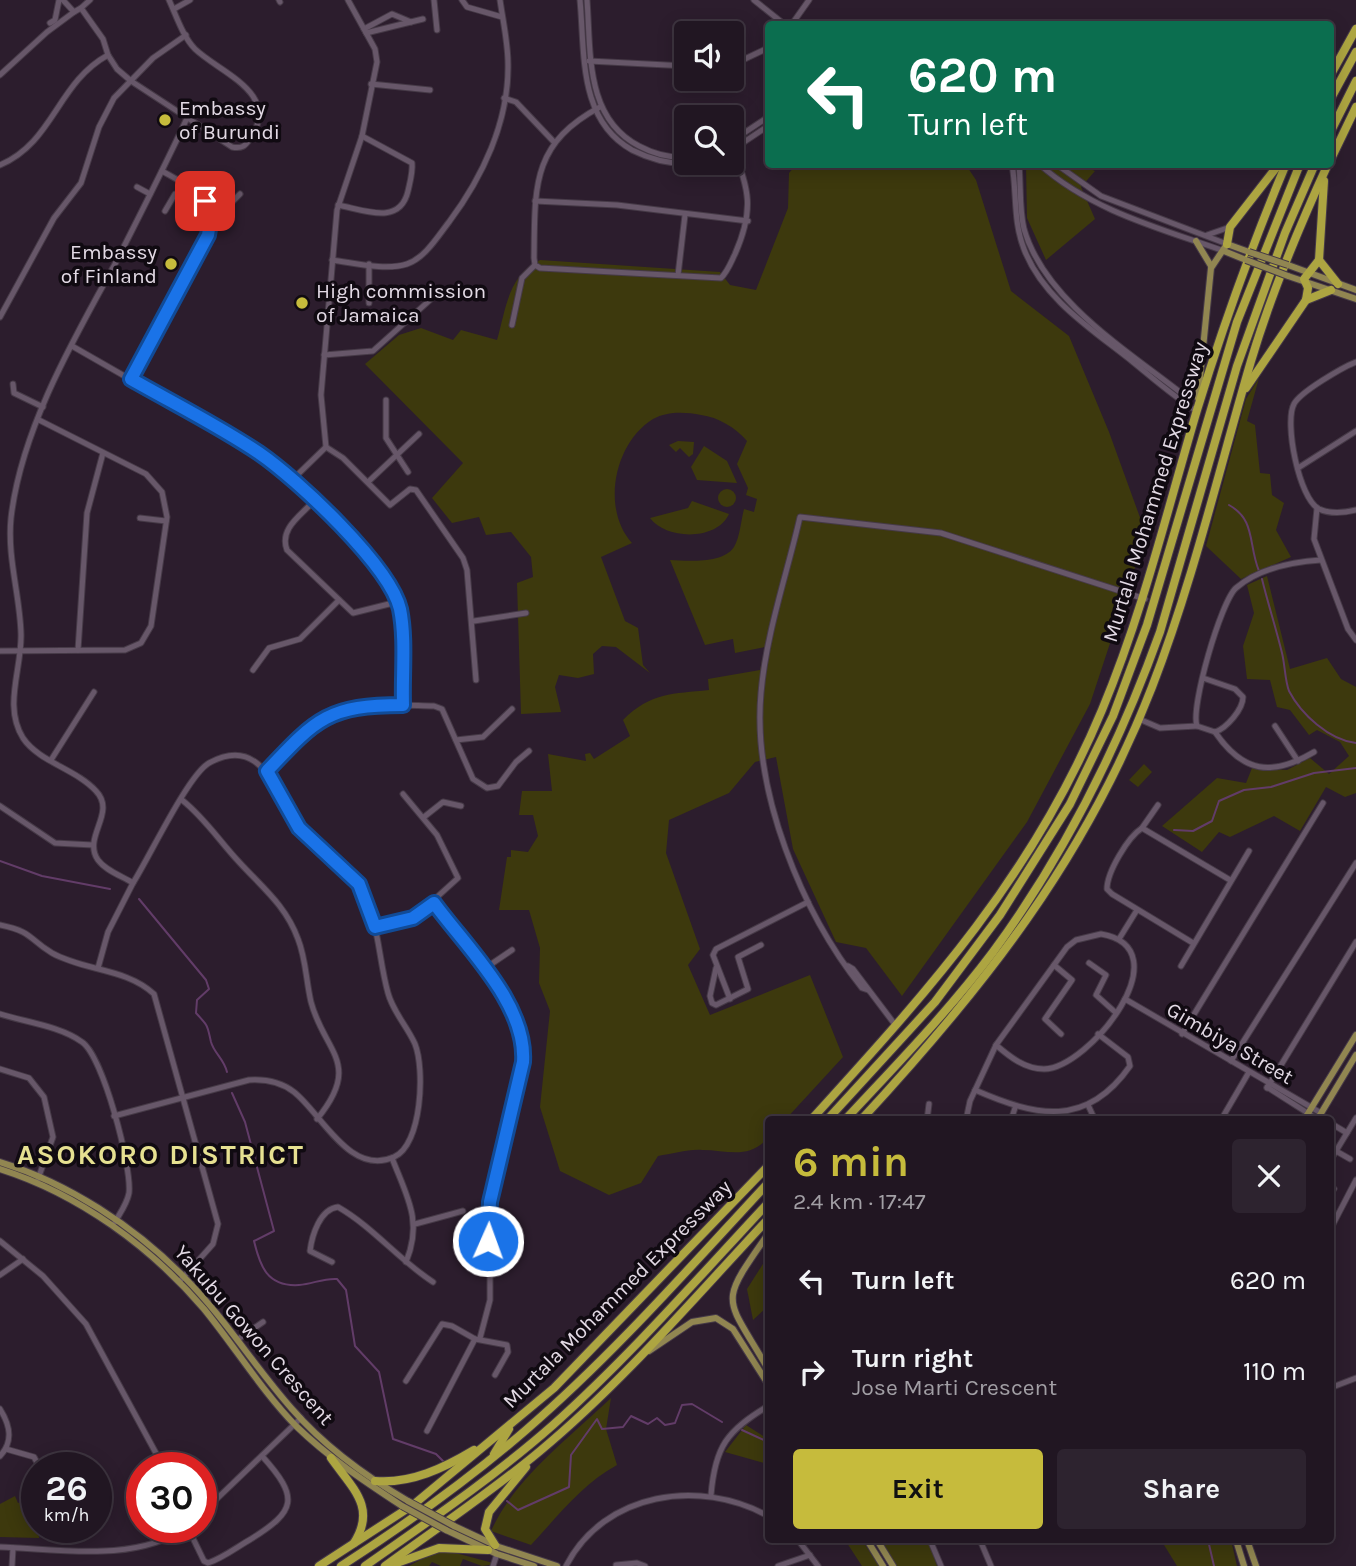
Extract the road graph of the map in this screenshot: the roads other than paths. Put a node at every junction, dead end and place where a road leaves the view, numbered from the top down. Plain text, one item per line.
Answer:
1 (61, 0) edge
2 (90, 0) edge
3 (169, 0) edge
4 (190, 0) edge
5 (348, 0) edge
6 (434, 0) edge
7 (462, 0) edge
8 (500, 0) edge
9 (580, 0) edge
10 (587, 0) edge
11 (754, 0) edge
12 (809, 0) edge
13 (81, 8) junction
14 (174, 9) junction
15 (74, 12) junction
16 (502, 17) junction
17 (423, 19) dead end
18 (780, 21) edge
19 (794, 21) edge
20 (411, 22) junction
21 (50, 23) dead end
22 (374, 24) junction
23 (1356, 29) edge
24 (378, 30) junction
25 (438, 30) dead end
26 (365, 31) junction
27 (186, 35) junction
28 (765, 49) edge
29 (1356, 52) edge
30 (108, 55) junction
31 (744, 59) edge
32 (589, 61) junction
33 (674, 65) edge
34 (1334, 69) edge
35 (2, 70) edge
36 (131, 81) junction
37 (1356, 81) edge
38 (371, 84) junction
39 (430, 90) dead end
40 (1334, 93) edge
41 (504, 97) junction
42 (1356, 107) edge
43 (597, 109) junction
44 (188, 116) junction
45 (765, 119) edge
46 (1334, 125) edge
47 (765, 128) edge
48 (744, 133) edge
49 (362, 136) junction
50 (744, 141) edge
51 (554, 142) junction
52 (1334, 152) edge
53 (674, 156) edge
54 (674, 163) edge
55 (1, 167) edge
56 (1012, 168) edge
57 (1019, 168) edge
58 (1044, 168) edge
59 (1062, 168) edge
60 (1276, 168) edge
61 (1284, 168) edge
62 (1298, 168) edge
63 (1313, 168) edge
64 (1326, 168) edge
65 (1327, 168) edge
66 (162, 171) junction
67 (742, 175) edge
68 (188, 186) junction
69 (137, 187) dead end
70 (150, 194) junction
71 (240, 194) dead end
72 (535, 201) junction
73 (338, 205) junction
74 (165, 211) dead end
75 (210, 212) junction
76 (685, 215) junction
77 (748, 221) junction
78 (1230, 227) junction
79 (1206, 236) junction
80 (1196, 241) junction
81 (1225, 248) junction
82 (332, 260) junction
83 (1319, 260) junction
84 (369, 264) junction
85 (535, 265) junction
86 (1211, 268) junction
87 (678, 275) junction
88 (1307, 276) junction
89 (1334, 287) junction
90 (1356, 290) edge
91 (1356, 299) edge
92 (430, 300) dead end
93 (1306, 300) junction
94 (369, 303) dead end
95 (0, 317) edge
96 (1086, 319) junction
97 (1252, 321) junction
98 (1237, 322) junction
99 (512, 325) dead end
100 (72, 346) junction
101 (1215, 354) junction
102 (324, 355) junction
103 (1252, 358) junction
104 (1356, 362) edge
105 (131, 379) junction
106 (13, 384) dead end
107 (1201, 390) junction
108 (1243, 393) junction
109 (386, 400) dead end
110 (43, 407) junction
111 (1197, 411) junction
112 (39, 420) junction
113 (1356, 431) edge
114 (419, 434) dead end
115 (326, 447) junction
116 (103, 453) junction
117 (395, 455) junction
118 (1298, 468) junction
119 (408, 472) dead end
120 (292, 480) junction
121 (368, 482) junction
122 (313, 502) junction
123 (1317, 508) junction
124 (1356, 510) edge
125 (140, 518) dead end
126 (166, 521) junction
127 (1321, 560) junction
128 (1144, 599) junction
129 (339, 600) junction
130 (397, 602) junction
131 (526, 613) dead end
132 (474, 621) junction
133 (1356, 640) edge
134 (78, 650) junction
135 (0, 651) edge
136 (21, 651) junction
137 (253, 670) dead end
138 (1203, 678) junction
139 (476, 680) dead end
140 (94, 692) dead end
141 (403, 705) junction
142 (512, 709) dead end
143 (1101, 712) junction
144 (1139, 719) junction
145 (1197, 726) junction
146 (1275, 726) dead end
147 (1214, 732) junction
148 (456, 740) junction
149 (529, 751) dead end
150 (1314, 752) dead end
151 (51, 760) junction
152 (1298, 761) junction
153 (1089, 765) junction
154 (267, 771) junction
155 (403, 794) dead end
156 (182, 800) junction
157 (1323, 803) dead end
158 (1158, 805) dead end
159 (0, 806) edge
160 (461, 806) dead end
161 (424, 817) junction
162 (1142, 828) junction
163 (1082, 833) junction
164 (93, 845) junction
165 (1061, 848) junction
166 (1249, 851) dead end
167 (1356, 863) edge
168 (1230, 880) junction
169 (134, 883) junction
170 (808, 902) junction
171 (434, 903) junction
172 (1137, 910) junction
173 (1000, 915) junction
174 (0, 925) edge
175 (375, 927) junction
176 (1119, 939) junction
177 (967, 942) junction
178 (1356, 942) edge
179 (1193, 943) junction
180 (761, 945) dead end
181 (512, 950) dead end
182 (993, 951) junction
183 (1089, 963) dead end
184 (717, 965) junction
185 (1054, 965) junction
186 (1181, 967) dead end
187 (98, 968) junction
188 (484, 969) junction
189 (983, 982) junction
190 (730, 999) junction
191 (1125, 999) junction
192 (1115, 1012) junction
193 (0, 1014) edge
194 (897, 1027) junction
195 (1061, 1034) dead end
196 (1098, 1034) junction
197 (1182, 1034) junction
198 (1355, 1037) edge
199 (996, 1045) junction
200 (1356, 1055) edge
201 (1231, 1061) junction
202 (0, 1069) edge
203 (1249, 1072) junction
204 (1267, 1084) junction
205 (975, 1090) junction
206 (185, 1097) junction
207 (929, 1104) dead end
208 (1088, 1104) junction
209 (1015, 1108) junction
210 (1308, 1114) edge
211 (114, 1116) junction
212 (815, 1116) edge
213 (831, 1116) edge
214 (849, 1116) edge
215 (864, 1116) edge
216 (928, 1116) edge
217 (967, 1116) edge
218 (1012, 1116) edge
219 (1093, 1116) edge
220 (1223, 1116) edge
221 (1319, 1116) edge
222 (1356, 1118) edge
223 (317, 1119) junction
224 (1334, 1125) edge
225 (1354, 1127) edge
226 (1347, 1133) junction
227 (1334, 1153) edge
228 (1334, 1156) edge
229 (392, 1158) junction
230 (1350, 1159) dead end
231 (0, 1161) edge
232 (765, 1169) edge
233 (0, 1170) edge
234 (37, 1180) junction
235 (1356, 1180) edge
236 (765, 1186) edge
237 (765, 1206) edge
238 (463, 1211) dead end
239 (765, 1218) edge
240 (765, 1219) edge
241 (1334, 1222) edge
242 (114, 1223) junction
243 (415, 1224) junction
244 (738, 1234) junction
245 (765, 1238) edge
246 (0, 1241) edge
247 (23, 1259) junction
248 (332, 1262) dead end
249 (405, 1262) junction
250 (0, 1275) edge
251 (182, 1279) junction
252 (433, 1282) dead end
253 (666, 1293) junction
254 (665, 1313) junction
255 (262, 1322) dead end
256 (615, 1327) junction
257 (477, 1338) junction
258 (237, 1340) junction
259 (643, 1352) junction
260 (637, 1360) junction
261 (765, 1364) edge
262 (495, 1376) dead end
263 (1356, 1378) edge
264 (765, 1379) edge
265 (406, 1381) dead end
266 (1334, 1386) edge
267 (0, 1409) edge
268 (765, 1409) edge
269 (301, 1418) junction
270 (295, 1424) junction
271 (513, 1424) junction
272 (427, 1431) dead end
273 (495, 1438) junction
274 (6, 1449) junction
275 (541, 1451) junction
276 (155, 1452) edge
277 (21, 1453) edge
278 (0, 1456) edge
279 (262, 1456) junction
280 (331, 1458) junction
281 (491, 1460) junction
282 (375, 1481) junction
283 (494, 1487) junction
284 (712, 1495) junction
285 (217, 1499) edge
286 (405, 1504) junction
287 (446, 1510) junction
288 (765, 1515) edge
289 (406, 1522) junction
290 (366, 1537) junction
291 (151, 1543) edge
292 (195, 1543) edge
293 (800, 1543) edge
294 (869, 1543) edge
295 (879, 1543) edge
296 (931, 1543) edge
297 (981, 1543) edge
298 (1237, 1543) edge
299 (1248, 1543) edge
300 (354, 1544) junction
301 (0, 1547) edge
302 (13, 1548) junction
303 (493, 1550) junction
304 (810, 1555) junction
305 (616, 1564) edge
306 (12, 1566) edge
307 (319, 1566) edge
308 (341, 1566) edge
309 (365, 1566) edge
310 (386, 1566) edge
311 (493, 1566) edge
312 (534, 1566) edge
313 (557, 1566) edge
314 (566, 1566) edge
315 (645, 1566) edge
316 (778, 1566) edge
317 (818, 1566) edge
318 (883, 1566) edge
319 (893, 1566) edge
320 (941, 1566) edge
321 (991, 1566) edge
322 (1244, 1566) edge
323 (1256, 1566) edge

1 - 15 street
1 - 21 street
2 - 13 street
3 - 14 street
4 - 14 street
5 - 26 street
6 - 25 street
7 - 16 street
8 - 16 street
9 - 32 street
10 - 32 street
11 - 18 street
12 - 19 street
13 - 15 street
13 - 30 street
14 - 27 street
15 - 35 street
16 - 41 street
17 - 20 street
20 - 22 street
20 - 24 street
22 - 24 street
22 - 26 street
23 - 34 highway
24 - 26 street
26 - 38 street
27 - 36 street
27 - 44 street
28 - 31 street
29 - 40 highway
30 - 36 street
30 - 55 street
32 - 33 street
32 - 43 street
36 - 44 street
36 - 95 street
37 - 46 highway
38 - 39 street
38 - 49 street
41 - 51 street
41 - 84 street
42 - 52 highway
43 - 51 street
43 - 53 street
43 - 54 street
44 - 66 street
45 - 48 street
47 - 50 street
49 - 73 street
49 - 73 street
51 - 72 street
56 - 96 street
57 - 96 street
58 - 80 street
59 - 79 street
60 - 78 highway
61 - 101 highway, Murtala Mohammed Expressway
62 - 98 highway, Murtala Mohammed Expressway
63 - 97 highway, Murtala Mohammed Expressway
64 - 103 highway
65 - 83 highway
66 - 68 street
66 - 70 street
67 - 77 street
68 - 74 street
68 - 75 street
69 - 70 street
70 - 100 street
71 - 75 street
72 - 76 street
72 - 85 street
73 - 82 street
75 - 105 street
76 - 77 street
76 - 87 street
77 - 87 street
78 - 79 street
78 - 81 highway
79 - 81 street
80 - 81 street
80 - 86 main road
81 - 86 main road
81 - 88 main road, bridge
81 - 88 main road, bridge
82 - 84 street
82 - 102 street
83 - 88 highway
83 - 89 highway
84 - 94 street
85 - 87 street
85 - 99 street
86 - 107 main road
88 - 89 main road
88 - 93 highway
89 - 90 main road
89 - 91 main road
89 - 93 highway
92 - 102 street
93 - 108 highway
96 - 107 street
96 - 111 street
97 - 103 highway
97 - 165 highway, Murtala Mohammed Expressway
98 - 101 highway
98 - 153 highway, Murtala Mohammed Expressway
100 - 105 street
100 - 110 street
101 - 107 highway, Murtala Mohammed Expressway
102 - 115 street
103 - 108 highway
104 - 118 street
105 - 120 street
106 - 110 street
107 - 111 highway, Murtala Mohammed Expressway
108 - 144 highway
109 - 117 street
110 - 112 street
111 - 128 highway, Murtala Mohammed Expressway
112 - 116 street
112 - 136 street
113 - 118 street
114 - 117 street
115 - 120 street
115 - 121 street
116 - 126 street
116 - 134 street
117 - 119 street
117 - 121 street
118 - 123 street
120 - 122 street
121 - 132 street
122 - 129 street
122 - 130 street
123 - 124 street
123 - 127 street
125 - 126 street
126 - 134 street
127 - 133 street
127 - 138 street
128 - 143 highway, Murtala Mohammed Expressway
128 - 170 street
129 - 130 street
129 - 137 street
130 - 141 street
131 - 132 street
132 - 139 street
134 - 136 street
135 - 136 street
136 - 151 street
138 - 145 street
138 - 147 street
140 - 151 street
141 - 148 street
141 - 154 street
142 - 148 street
143 - 153 highway
143 - 177 highway, Murtala Mohammed Expressway
144 - 145 street
144 - 163 highway
145 - 147 street
146 - 152 street
147 - 152 street
148 - 149 street
150 - 152 street
151 - 164 street
153 - 173 highway, Murtala Mohammed Expressway
154 - 156 street
154 - 175 street
155 - 161 street
156 - 169 street
156 - 223 street
157 - 197 street
158 - 162 street
159 - 164 street
160 - 161 street
161 - 171 street
162 - 168 street
162 - 172 street
163 - 165 highway
163 - 189 highway
164 - 169 street
165 - 182 highway, Murtala Mohammed Expressway
166 - 168 street
167 - 201 street
168 - 179 street
169 - 187 street
170 - 184 street
170 - 194 street
171 - 175 street
171 - 188 street
172 - 176 street
172 - 179 street
173 - 177 highway
173 - 213 highway, Murtala Mohammed Expressway
174 - 187 street
175 - 229 street
176 - 185 street
176 - 191 street
177 - 194 highway, Murtala Mohammed Expressway
178 - 204 street
179 - 186 street
180 - 190 street
181 - 188 street
182 - 189 highway
182 - 214 highway, Murtala Mohammed Expressway
183 - 192 street
184 - 190 street
184 - 190 street
185 - 195 street
185 - 199 street
187 - 206 street
188 - 257 street
189 - 215 highway
191 - 192 street
191 - 197 street, Gimbiya Street
192 - 196 street
193 - 211 street
194 - 212 highway, Murtala Mohammed Expressway
196 - 199 street
196 - 208 street
197 - 201 street, Gimbiya Street
198 - 210 main road
199 - 205 street
200 - 221 main road
201 - 203 street, Gimbiya Street
202 - 234 street
203 - 204 street, Gimbiya Street
203 - 220 street
204 - 210 street, Gimbiya Street
205 - 209 street
205 - 217 street
206 - 211 street
206 - 223 street
206 - 251 street
207 - 216 street
208 - 209 street
208 - 219 street
209 - 218 street
211 - 242 street
222 - 225 street
223 - 229 street
224 - 226 street
225 - 226 street
226 - 227 street
228 - 230 street
229 - 243 street
231 - 234 main road, Yakubu Gowon Crescent
232 - 256 highway, Murtala Mohammed Expressway
233 - 234 main road, Yakubu Gowon Crescent
234 - 242 main road, Yakubu Gowon Crescent
235 - 241 street
236 - 253 highway, Murtala Mohammed Expressway
237 - 244 highway, Murtala Mohammed Expressway
238 - 243 street
239 - 244 highway
240 - 259 highway
242 - 251 main road, Yakubu Gowon Crescent
243 - 249 street
244 - 254 highway, Murtala Mohammed Expressway
245 - 261 main road
246 - 247 street
247 - 250 street
247 - 276 street
248 - 249 street
249 - 252 street
251 - 258 main road, Yakubu Gowon Crescent
251 - 270 main road, Yakubu Gowon Crescent
253 - 256 highway
253 - 281 highway, Murtala Mohammed Expressway
254 - 259 highway
254 - 287 highway, Murtala Mohammed Expressway
255 - 258 street
256 - 271 highway, Murtala Mohammed Expressway
257 - 262 street
257 - 265 street
257 - 272 street
258 - 269 main road, Yakubu Gowon Crescent
259 - 260 highway
260 - 264 main road
260 - 275 highway
263 - 266 street
267 - 274 street
268 - 284 street
269 - 270 street
269 - 282 main road, Yakubu Gowon Crescent
270 - 279 street
270 - 280 main road, Yakubu Gowon Crescent
271 - 273 highway, Murtala Mohammed Expressway
271 - 281 highway
273 - 282 highway
273 - 290 highway, Murtala Mohammed Expressway
274 - 277 street
274 - 278 street
275 - 283 highway
275 - 303 highway
279 - 285 street
279 - 292 street
280 - 286 main road, Yakubu Gowon Crescent
280 - 300 highway
281 - 289 highway, Murtala Mohammed Expressway
282 - 286 main road, Yakubu Gowon Crescent
283 - 287 highway
283 - 310 highway
284 - 288 street
284 - 314 street
286 - 303 main road, Yakubu Gowon Crescent, bridge
286 - 303 main road, Yakubu Gowon Crescent, bridge
287 - 309 highway, Murtala Mohammed Expressway
289 - 290 highway
289 - 308 highway, Murtala Mohammed Expressway
290 - 300 highway, Murtala Mohammed Expressway
291 - 302 street
293 - 304 street
294 - 318 main road
295 - 319 main road
296 - 320 street
297 - 321 street
298 - 322 main road
299 - 323 main road
300 - 307 highway, Murtala Mohammed Expressway
301 - 302 street
302 - 306 street
303 - 310 highway
303 - 311 street
303 - 312 main road, Yakubu Gowon Crescent
303 - 313 main road, Yakubu Gowon Crescent
304 - 316 street
304 - 317 street
305 - 315 street

